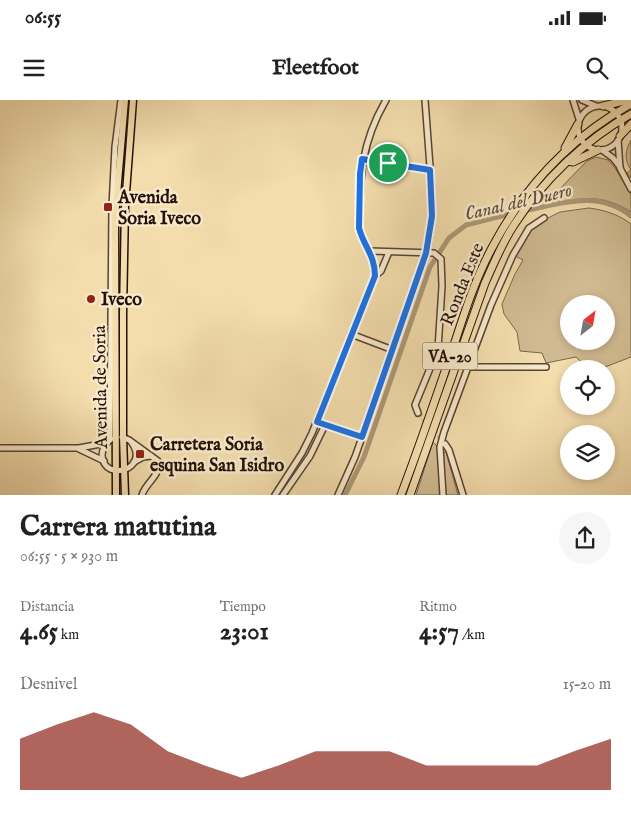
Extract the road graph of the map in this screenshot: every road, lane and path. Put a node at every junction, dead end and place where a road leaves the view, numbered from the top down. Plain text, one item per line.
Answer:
1 (121, 100) edge
2 (125, 100) edge
3 (133, 100) edge
4 (386, 100) edge
5 (424, 100) edge
6 (573, 100) edge
7 (582, 100) edge
8 (628, 100) edge
9 (631, 104) edge
10 (600, 106) junction
11 (615, 113) junction
12 (631, 114) edge
13 (620, 120) junction
14 (579, 122) junction
15 (631, 124) edge
16 (580, 138) junction
17 (619, 138) junction
18 (586, 145) junction
19 (600, 150) junction
20 (562, 154) junction
21 (362, 159) junction
22 (568, 161) junction
23 (620, 168) junction
24 (430, 170) junction
25 (631, 189) edge
26 (544, 218) dead end
27 (511, 223) junction
28 (370, 251) junction
29 (389, 252) junction
30 (426, 253) junction
31 (375, 276) junction
32 (351, 334) junction
33 (393, 350) junction
34 (468, 367) junction
35 (546, 367) dead end
36 (418, 413) dead end
37 (317, 422) junction
38 (325, 424) junction
39 (123, 437) junction
40 (362, 437) junction
41 (110, 440) junction
42 (132, 443) junction
43 (445, 444) tunnel mouth
44 (0, 448) edge
45 (79, 448) junction
46 (152, 456) junction
47 (104, 461) junction
48 (134, 462) junction
49 (116, 471) junction
50 (124, 471) junction
51 (116, 495) edge
52 (126, 495) edge
53 (142, 495) edge
54 (275, 495) edge
55 (283, 495) edge
56 (338, 495) edge
57 (401, 495) edge
58 (410, 495) edge
59 (442, 495) edge
60 (463, 495) edge

1 - 41 street, Avenida de Soria
2 - 41 main road, Avenida de Soria
3 - 39 main road, Avenida de Soria
4 - 21 street
5 - 24 street
6 - 14 street
7 - 10 street
8 - 10 highway
9 - 11 highway, Ronda Este / VA-20
10 - 11 street
10 - 14 street
11 - 13 street
11 - 16 highway, Ronda Este / VA-20
12 - 13 highway, Ronda Este / VA-20
13 - 17 street
13 - 18 highway, Ronda Este / VA-20
14 - 16 street
14 - 20 highway
15 - 17 highway
16 - 18 street
16 - 20 highway, Ronda Este / VA-20
17 - 19 street
17 - 23 street
18 - 19 street
18 - 22 highway, Ronda Este / VA-20
19 - 22 highway
19 - 23 street
20 - 27 highway, Ronda Este / VA-20
21 - 24 street
21 - 28 street
22 - 27 highway, Ronda Este / VA-20
23 - 25 street
24 - 30 street
26 - 34 street
27 - 57 highway, Ronda Este / VA-20
27 - 58 highway, Ronda Este / VA-20
28 - 29 street
28 - 31 street
29 - 30 street
29 - 31 street
30 - 33 street
30 - 36 street
31 - 32 street
32 - 33 street
32 - 37 street
33 - 40 street
34 - 35 street
34 - 59 street
37 - 38 street
37 - 54 street
38 - 40 street
38 - 55 street
39 - 41 street
39 - 42 street
39 - 50 main road, Avenida de Soria
40 - 56 street
41 - 45 street
41 - 47 street
41 - 49 main road, Avenida de Soria
42 - 46 street
42 - 48 street
43 - 60 street
44 - 45 street
45 - 47 street
46 - 48 street
46 - 53 street
47 - 49 street
48 - 50 street
49 - 50 street
49 - 51 main road, Avenida de Soria
50 - 52 main road, Avenida de Soria

